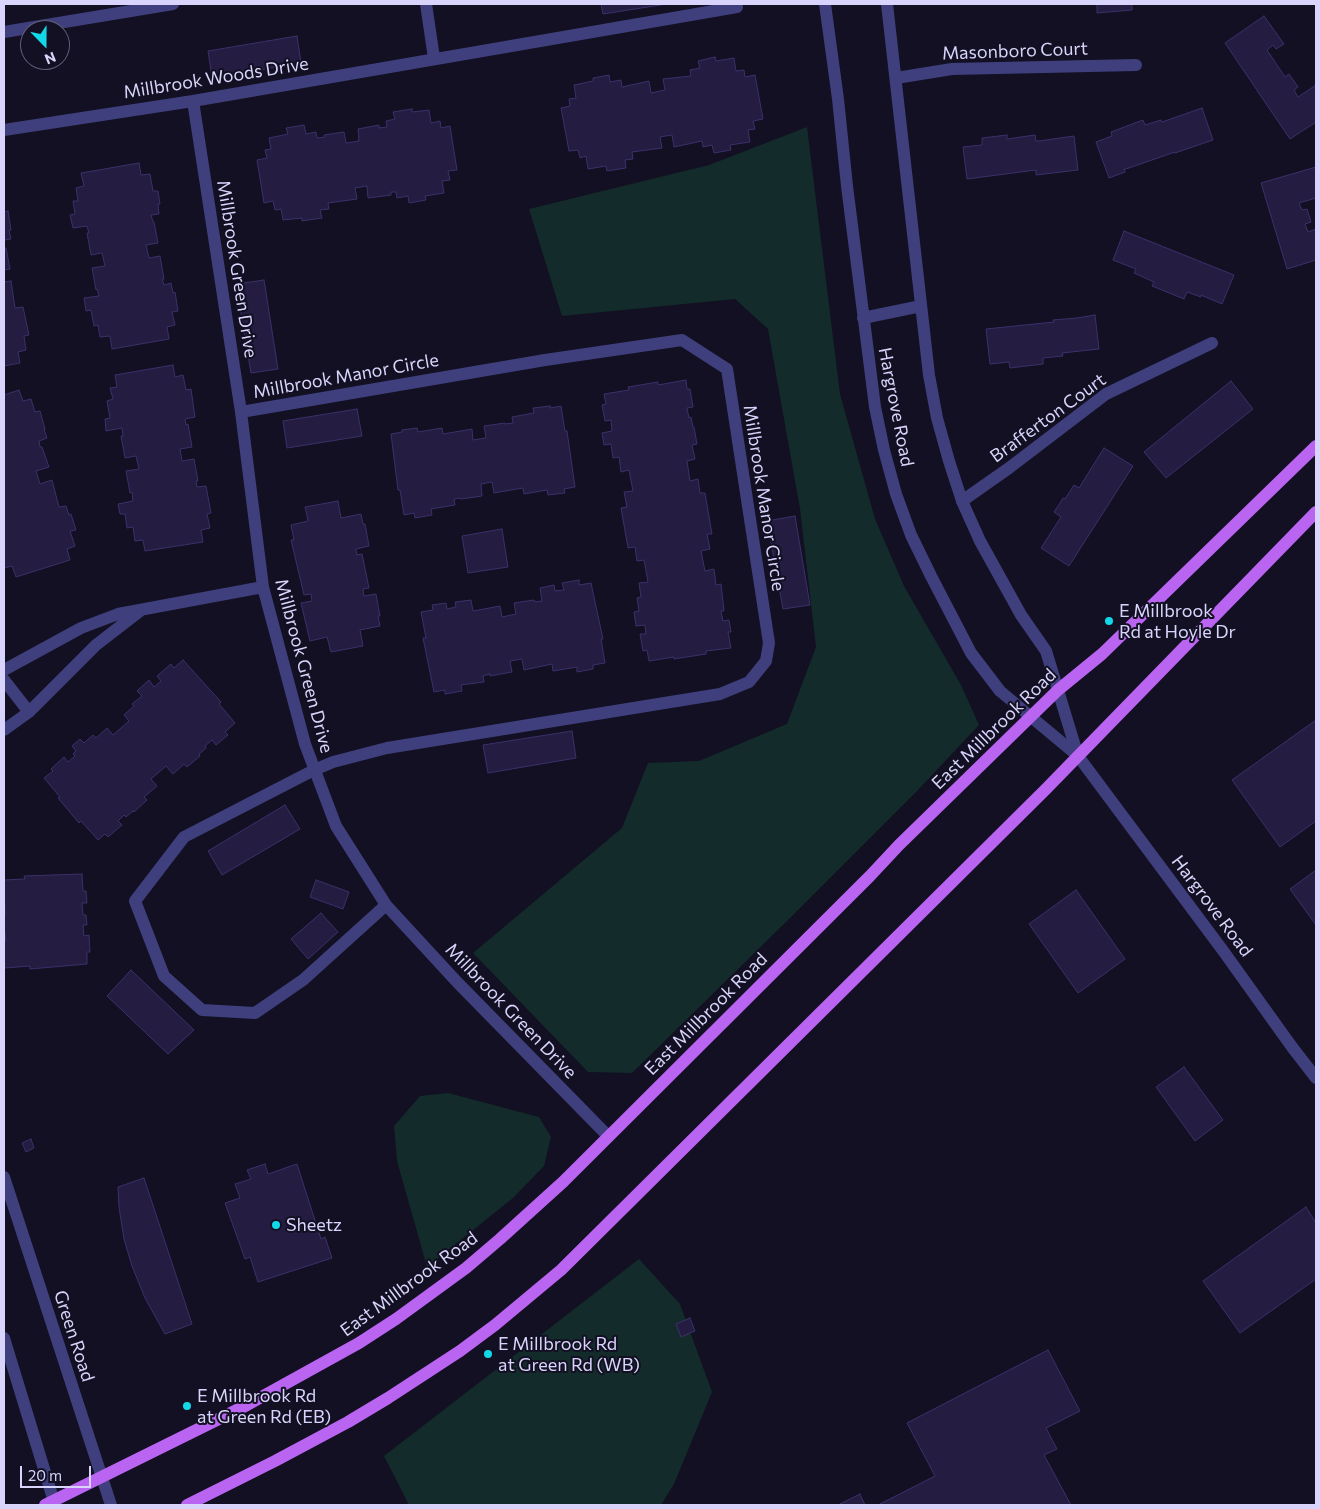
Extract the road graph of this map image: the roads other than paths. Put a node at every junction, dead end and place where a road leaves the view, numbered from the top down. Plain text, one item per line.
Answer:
1 (173, 4) edge
2 (426, 4) edge
3 (825, 4) edge
4 (887, 4) edge
5 (737, 7) dead end
6 (4, 32) edge
7 (434, 58) junction
8 (1136, 65) dead end
9 (896, 78) junction
10 (193, 101) junction
11 (4, 130) edge
12 (921, 306) junction
13 (863, 318) junction
14 (1212, 344) dead end
15 (241, 412) junction
16 (1316, 446) edge
17 (962, 501) junction
18 (1316, 512) edge
19 (263, 587) junction
20 (142, 609) junction
21 (4, 670) edge
22 (4, 680) edge
23 (1058, 690) junction
24 (30, 712) junction
25 (1031, 716) junction
26 (4, 730) edge
27 (1078, 756) junction
28 (314, 770) junction
29 (386, 905) junction
30 (1316, 1078) edge
31 (608, 1136) junction
32 (4, 1177) edge
33 (10, 1216) edge
34 (4, 1338) edge
35 (102, 1478) junction
36 (51, 1504) edge
37 (111, 1505) edge
38 (187, 1505) edge

1 - 6 street
2 - 7 street
3 - 13 street, Hargrove Road
4 - 9 street, Hargrove Road
5 - 7 street, Millbrook Woods Drive
7 - 10 street, Millbrook Woods Drive
8 - 9 street, Masonboro Court
9 - 12 street, Hargrove Road
10 - 11 street, Millbrook Woods Drive
10 - 15 street, Millbrook Green Drive
12 - 13 street
12 - 17 street, Hargrove Road
13 - 25 street, Hargrove Road
14 - 17 street, Brafferton Court
15 - 19 street, Millbrook Green Drive
15 - 28 street, Millbrook Manor Circle
16 - 23 main road, East Millbrook Road
17 - 23 street, Hargrove Road
18 - 27 main road
19 - 20 street
19 - 28 street, Millbrook Green Drive
20 - 21 street
20 - 24 street
22 - 24 street
23 - 25 main road, East Millbrook Road
23 - 27 street, Hargrove Road
24 - 26 street
25 - 27 street, Hargrove Road
25 - 31 main road, East Millbrook Road
27 - 30 street, Hargrove Road
27 - 38 main road
28 - 29 street, Millbrook Green Drive
28 - 29 street, Millbrook Manor Circle
29 - 31 street, Millbrook Green Drive
31 - 35 main road, East Millbrook Road
32 - 33 street, Green Road
33 - 35 street, Green Road
34 - 36 street
35 - 36 main road, East Millbrook Road
35 - 37 street, Green Road

